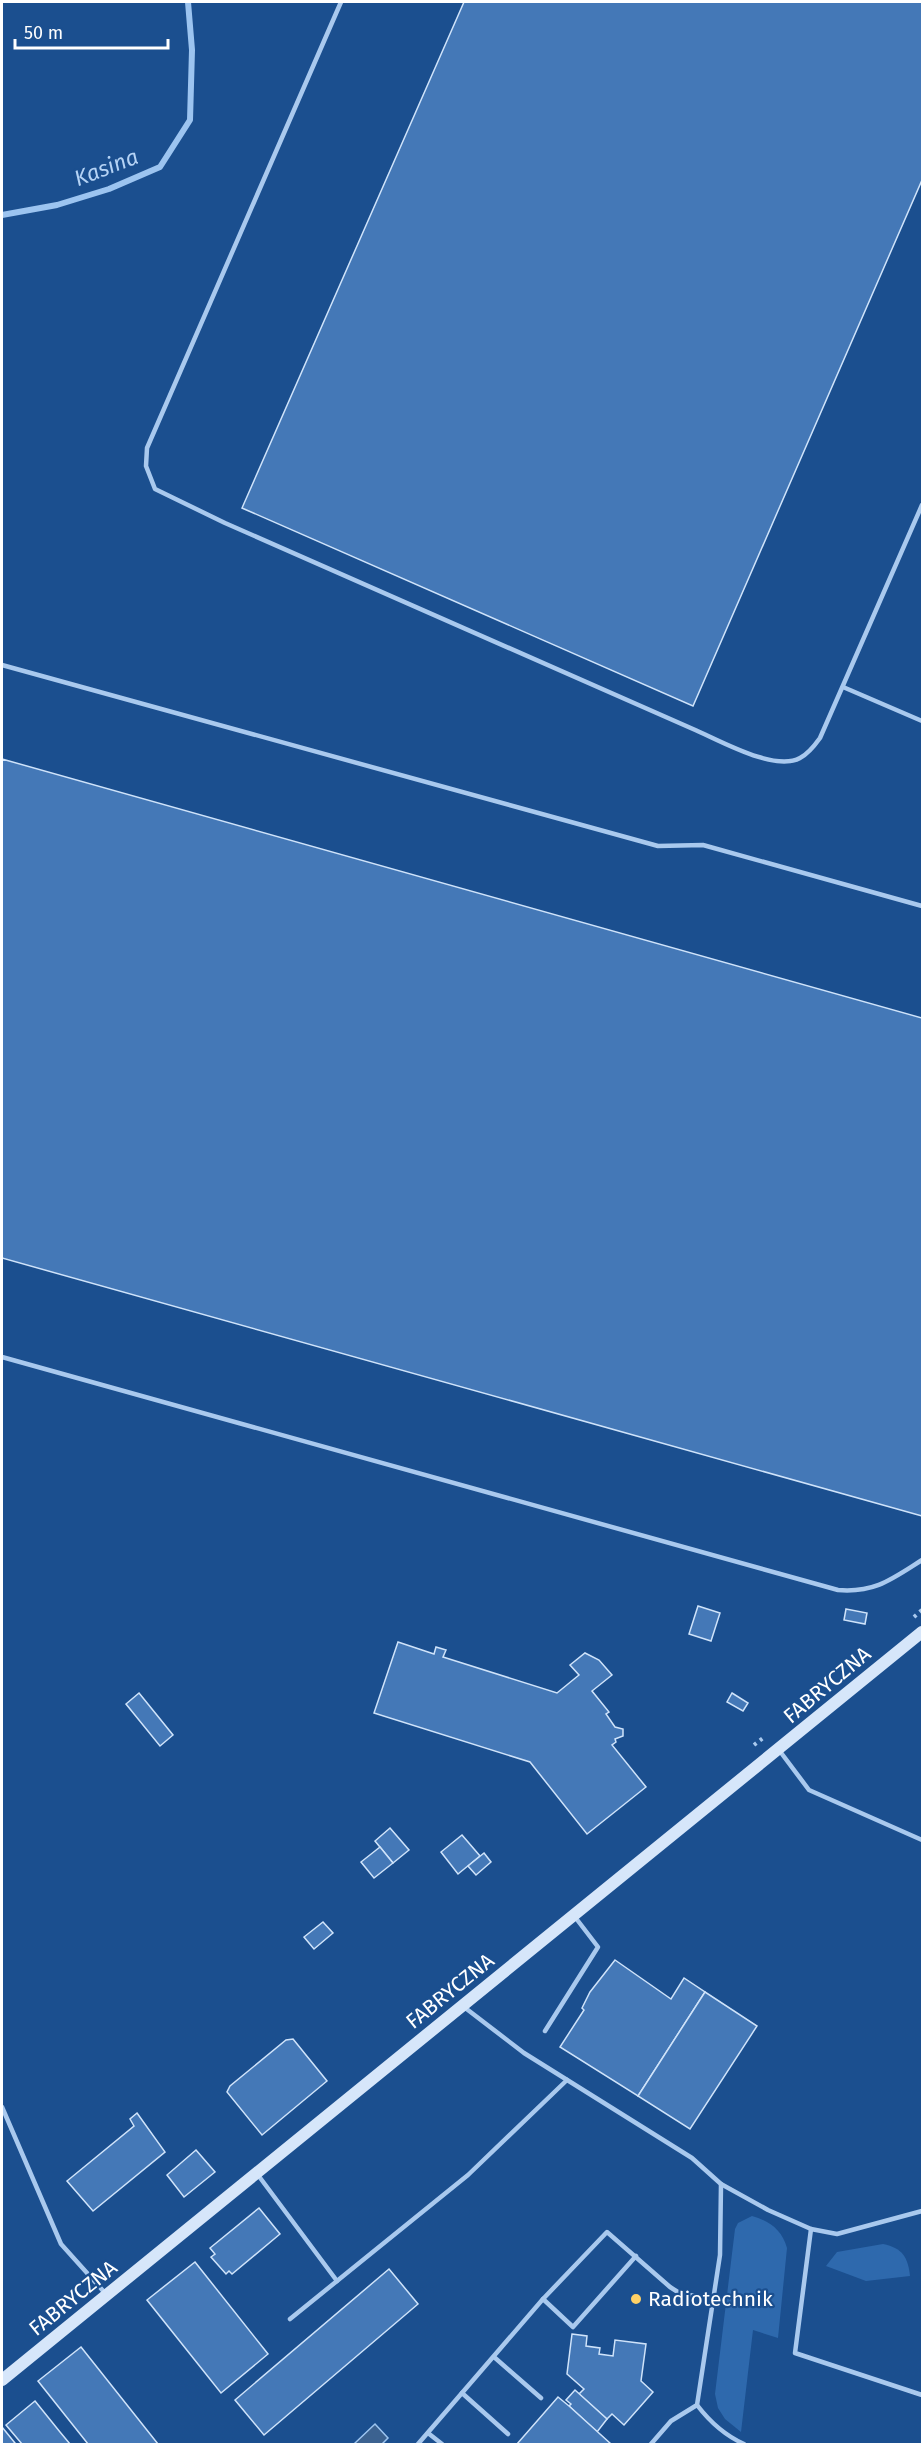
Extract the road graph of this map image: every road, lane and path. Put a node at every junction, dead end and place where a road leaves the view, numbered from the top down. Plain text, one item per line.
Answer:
1 (340, 2) edge
2 (922, 505) edge
3 (2, 665) edge
4 (843, 687) junction
5 (922, 721) edge
6 (922, 906) edge
7 (2, 1357) edge
8 (922, 1560) edge
9 (922, 1632) edge
10 (779, 1750) junction
11 (922, 1840) edge
12 (573, 1915) junction
13 (462, 2006) junction
14 (545, 2031) dead end
15 (567, 2080) junction
16 (2, 2107) edge
17 (256, 2173) junction
18 (721, 2184) junction
19 (922, 2211) edge
20 (811, 2229) junction
21 (636, 2256) junction
22 (337, 2281) junction
23 (107, 2295) junction
24 (712, 2298) junction
25 (543, 2299) junction
26 (290, 2319) dead end
27 (494, 2357) junction
28 (2, 2380) edge
29 (462, 2393) junction
30 (922, 2395) edge
31 (540, 2398) dead end
32 (697, 2405) junction
33 (429, 2433) junction
34 (508, 2434) dead end
35 (418, 2445) edge
36 (442, 2445) edge
37 (651, 2445) edge
38 (744, 2445) edge

1 - 4 lane
2 - 4 lane
3 - 6 lane
4 - 5 lane
7 - 8 lane
9 - 10 main road, FABRYCZNA
10 - 11 lane
10 - 12 main road, FABRYCZNA
12 - 13 main road, FABRYCZNA
12 - 14 lane
13 - 15 lane
13 - 17 main road, FABRYCZNA
15 - 18 lane
15 - 22 lane
16 - 23 lane
17 - 22 lane
17 - 23 main road, FABRYCZNA
18 - 20 lane
18 - 24 lane
19 - 20 lane
20 - 30 lane
21 - 24 lane
21 - 25 lane
21 - 25 lane
22 - 26 lane
23 - 28 main road, FABRYCZNA
24 - 32 lane
25 - 27 lane
27 - 29 lane
27 - 31 lane
29 - 33 lane
29 - 34 lane
32 - 37 lane
32 - 38 lane
33 - 35 lane
33 - 36 lane

